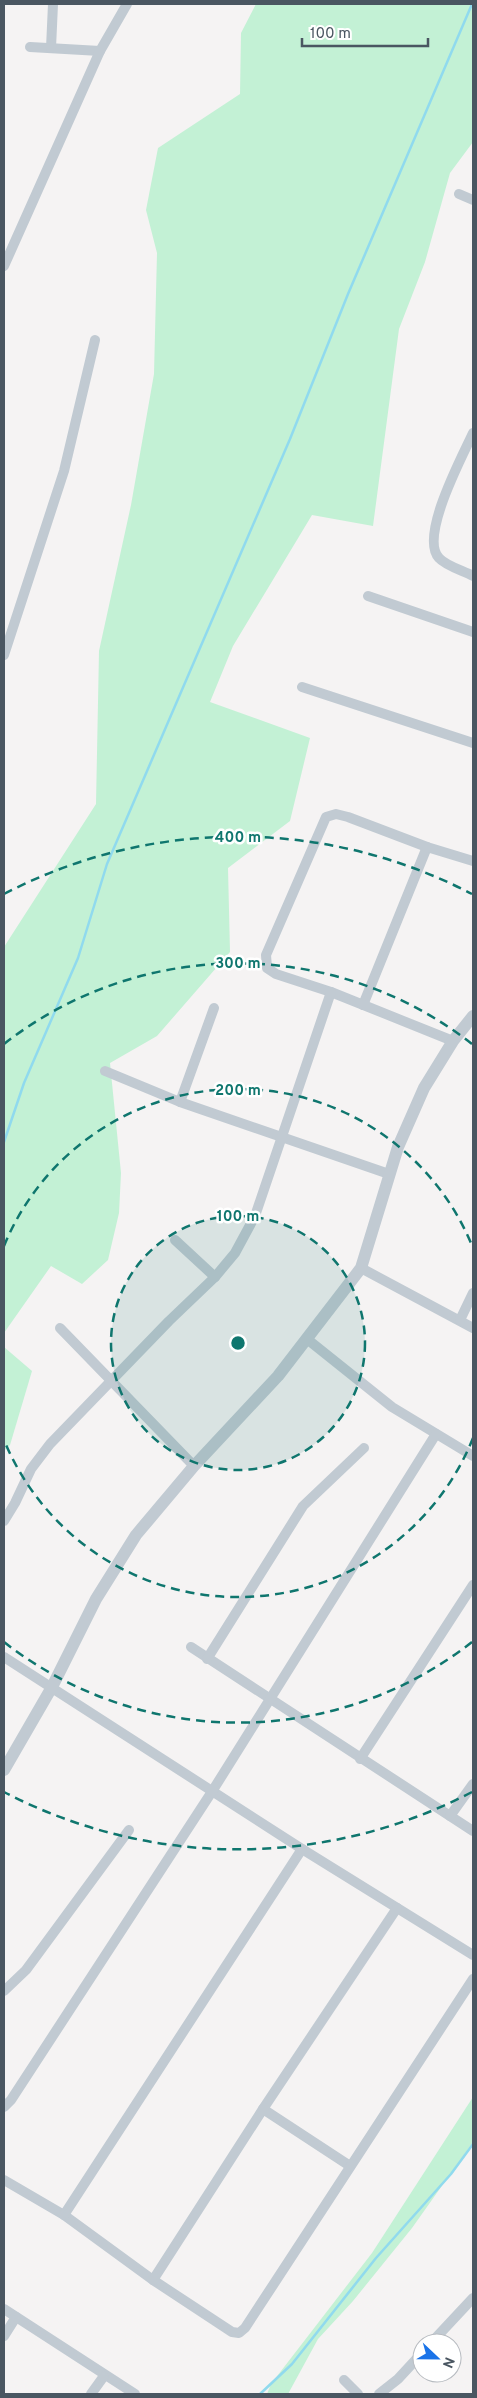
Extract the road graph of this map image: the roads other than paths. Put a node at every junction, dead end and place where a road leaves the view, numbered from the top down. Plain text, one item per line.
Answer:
1 (53, 4) edge
2 (127, 4) edge
3 (30, 47) dead end
4 (50, 48) junction
5 (100, 51) junction
6 (459, 194) dead end
7 (473, 200) edge
8 (4, 266) edge
9 (95, 340) dead end
10 (473, 433) edge
11 (473, 576) edge
12 (368, 596) dead end
13 (473, 632) edge
14 (4, 655) edge
15 (302, 687) dead end
16 (473, 743) edge
17 (427, 847) junction
18 (473, 860) edge
19 (331, 992) junction
20 (363, 1005) junction
21 (214, 1008) dead end
22 (473, 1016) edge
23 (453, 1041) junction
24 (105, 1071) dead end
25 (180, 1102) junction
26 (281, 1138) junction
27 (389, 1174) junction
28 (176, 1240) dead end
29 (361, 1268) junction
30 (215, 1277) junction
31 (473, 1293) edge
32 (460, 1320) junction
33 (60, 1328) dead end
34 (473, 1328) edge
35 (307, 1340) junction
36 (113, 1381) junction
37 (436, 1434) junction
38 (364, 1448) dead end
39 (473, 1456) edge
40 (194, 1466) junction
41 (4, 1521) edge
42 (473, 1585) edge
43 (191, 1647) dead end
44 (4, 1657) edge
45 (207, 1659) junction
46 (52, 1687) junction
47 (271, 1698) junction
48 (360, 1759) junction
49 (4, 1768) edge
50 (473, 1784) edge
51 (213, 1790) junction
52 (450, 1816) junction
53 (129, 1830) dead end
54 (473, 1831) edge
55 (302, 1848) junction
56 (397, 1908) junction
57 (473, 1955) edge
58 (473, 1978) edge
59 (4, 1991) edge
60 (4, 2107) edge
61 (263, 2109) junction
62 (350, 2166) junction
63 (4, 2180) edge
64 (64, 2215) junction
65 (153, 2280) junction
66 (473, 2298) edge
67 (4, 2309) edge
68 (16, 2317) junction
69 (440, 2333) edge
70 (4, 2336) edge
71 (412, 2364) edge
72 (104, 2376) junction
73 (344, 2380) dead end
74 (91, 2394) edge
75 (135, 2394) edge
76 (358, 2394) edge
77 (378, 2394) edge

1 - 4 street
2 - 5 street
3 - 4 street
4 - 5 street
5 - 8 street
6 - 7 street
9 - 14 street
10 - 11 street
12 - 13 street
15 - 16 street
17 - 18 street
17 - 19 street
17 - 20 street
19 - 20 street
19 - 26 street
20 - 23 street
21 - 25 street
22 - 23 street
23 - 27 street
24 - 25 street
25 - 26 street
26 - 27 street
26 - 30 street
27 - 29 street
28 - 30 street
29 - 32 street
29 - 35 street
30 - 36 street
31 - 32 street
32 - 34 street
33 - 36 street
35 - 37 street
35 - 40 street
36 - 40 street
36 - 41 street
37 - 39 street
37 - 47 street
38 - 45 street
40 - 46 street
42 - 48 street
43 - 45 street
44 - 46 street
45 - 47 street
46 - 49 street
46 - 51 street
47 - 48 street
47 - 51 street
48 - 52 street
50 - 52 street
51 - 55 street
51 - 60 street
52 - 54 street
53 - 59 street
55 - 56 street
55 - 64 street
56 - 57 street
56 - 61 street
58 - 62 street
61 - 62 street
61 - 65 street
62 - 65 street
63 - 64 street
64 - 65 street
66 - 69 street
67 - 68 street
68 - 70 street
68 - 72 street
71 - 77 street
72 - 74 street
72 - 75 street
73 - 76 street

